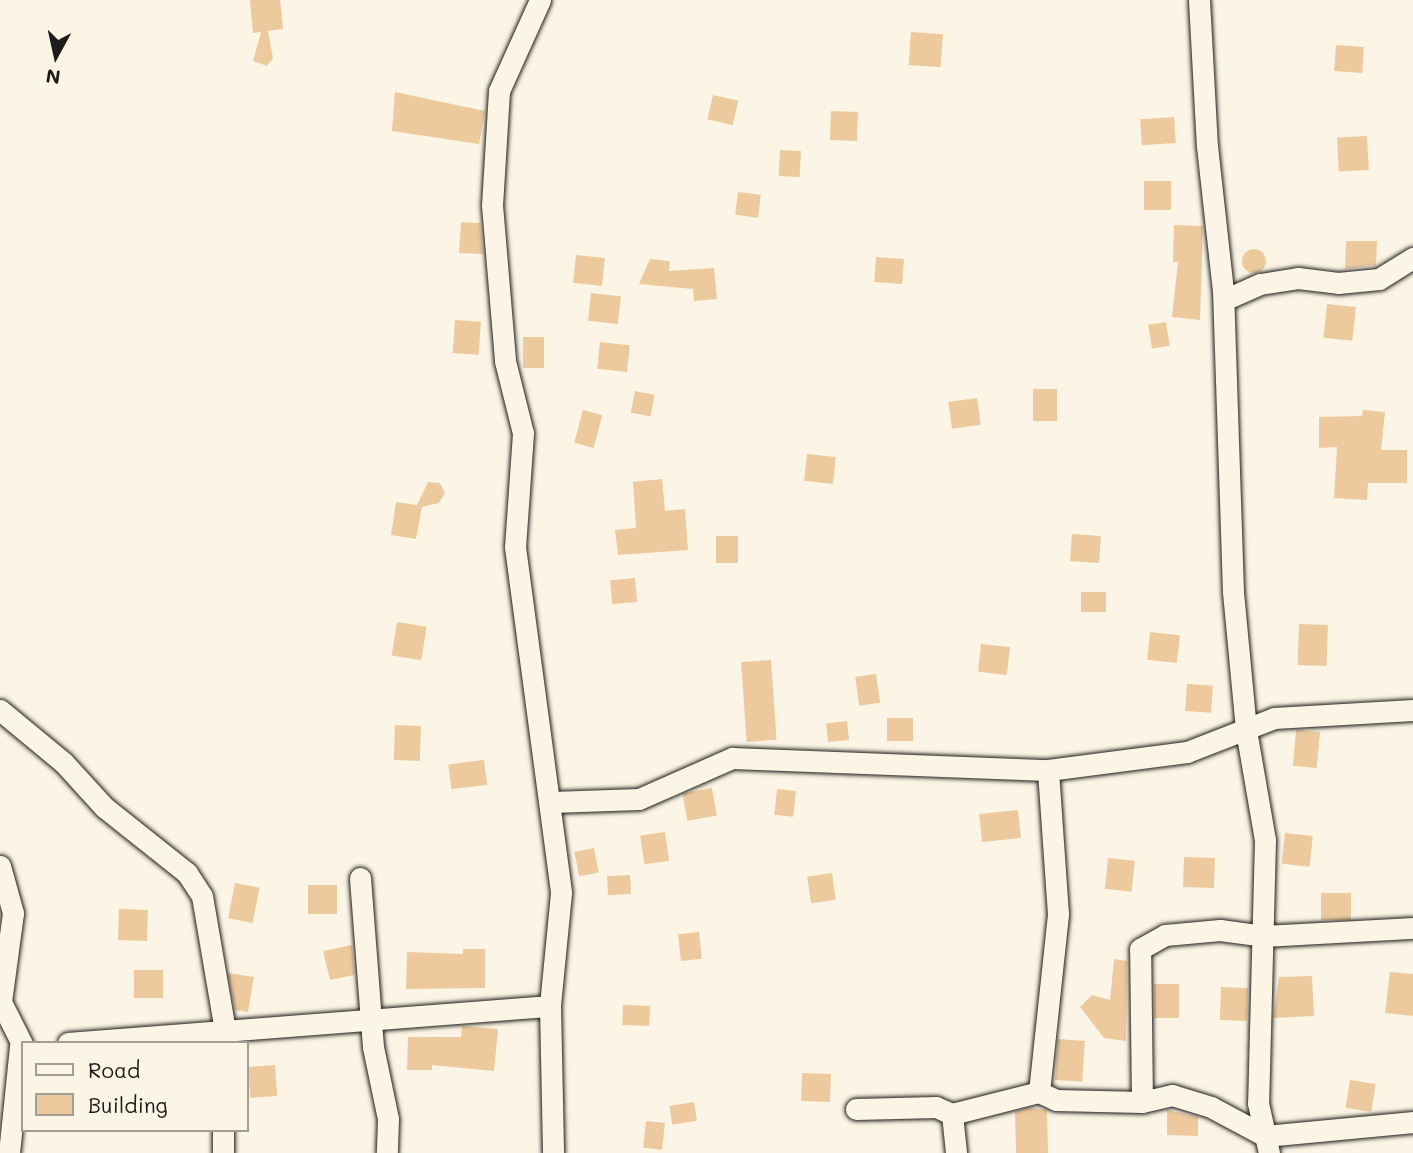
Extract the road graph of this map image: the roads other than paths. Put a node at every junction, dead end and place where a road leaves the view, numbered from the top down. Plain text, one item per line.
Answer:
1 (540, 0) edge
2 (1199, 0) edge
3 (1413, 258) edge
4 (1224, 300) junction
5 (0, 710) edge
6 (1413, 710) edge
7 (1246, 730) junction
8 (1048, 770) junction
9 (552, 802) junction
10 (0, 866) edge
11 (360, 878) dead end
12 (1413, 928) edge
13 (1265, 936) junction
14 (550, 1006) junction
15 (373, 1020) junction
16 (225, 1037) edge
17 (120, 1041) edge
18 (21, 1044) edge
19 (21, 1054) edge
20 (1040, 1092) junction
21 (1142, 1102) junction
22 (856, 1109) dead end
23 (952, 1114) junction
24 (1413, 1122) edge
25 (223, 1132) edge
26 (1267, 1145) edge
27 (9, 1153) edge
28 (223, 1153) edge
29 (387, 1153) edge
30 (553, 1153) edge
31 (956, 1153) edge

1 - 9 street
2 - 4 street
3 - 4 street
4 - 7 street
5 - 16 street
6 - 7 street
7 - 8 street
7 - 13 street
8 - 9 street
8 - 20 street
9 - 14 street
10 - 18 street
11 - 15 street
12 - 13 street
13 - 21 street
13 - 26 street
14 - 15 street
14 - 30 street
15 - 16 street
15 - 29 street
16 - 17 street
19 - 27 street
20 - 21 street
20 - 23 street
21 - 26 street
22 - 23 street
23 - 31 street
24 - 26 street
25 - 28 street

